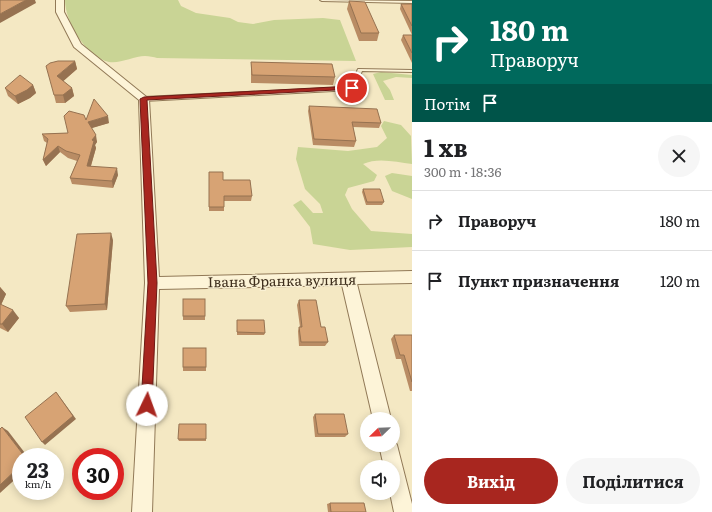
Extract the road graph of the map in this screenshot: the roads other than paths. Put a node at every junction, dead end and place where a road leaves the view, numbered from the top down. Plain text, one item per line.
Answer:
1 (60, 0) edge
2 (322, 0) edge
3 (412, 2) edge
4 (412, 72) edge
5 (144, 99) junction
6 (412, 277) edge
7 (348, 279) junction
8 (152, 283) junction
9 (380, 412) edge
10 (390, 452) edge
11 (142, 512) edge
12 (404, 512) edge

1 - 5 street
2 - 3 lane
4 - 5 lane
5 - 8 street
6 - 7 street, Івана Франка вулиця
7 - 8 street, Івана Франка вулиця
7 - 9 street
8 - 11 street
10 - 12 street

